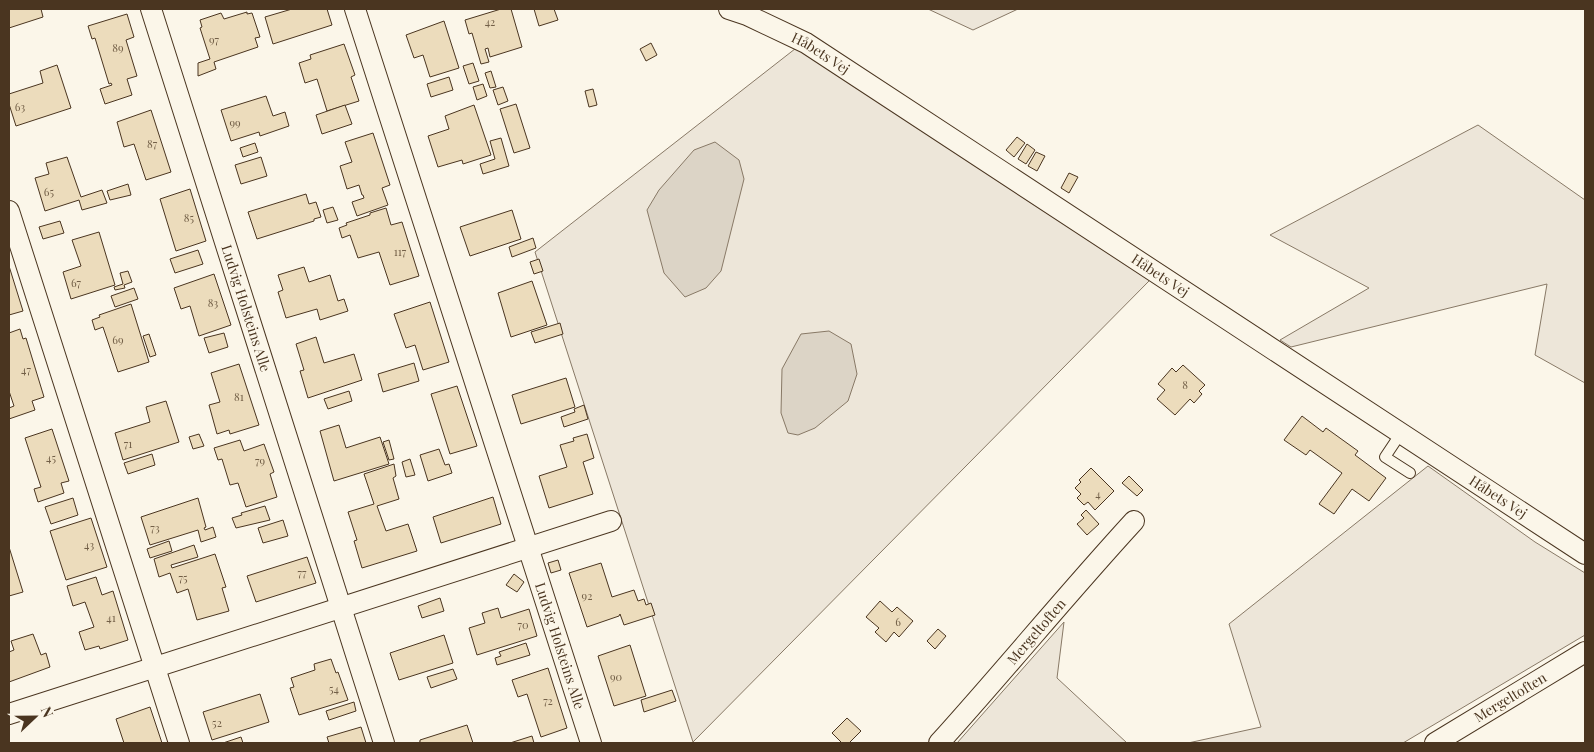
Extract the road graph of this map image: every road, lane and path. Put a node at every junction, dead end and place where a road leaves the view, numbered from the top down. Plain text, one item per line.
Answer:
1 (151, 9) edge
2 (355, 9) edge
3 (729, 9) edge
4 (9, 211) edge
5 (1400, 433) junction
6 (1410, 473) dead end
7 (611, 521) dead end
8 (1134, 521) dead end
9 (528, 548) junction
10 (1585, 554) edge
11 (341, 608) junction
12 (1585, 652) edge
13 (155, 667) junction
14 (9, 714) edge
15 (179, 743) edge
16 (384, 743) edge
17 (591, 743) edge
18 (939, 743) edge
19 (1435, 743) edge

1 - 11 street, Ludvig Holsteins Alle
2 - 9 street, Ludvig Holsteins Alle
3 - 5 street, Håbets Vej
4 - 13 street
5 - 6 lane
5 - 10 street, Håbets Vej
7 - 9 street
8 - 18 street, Mergeltoften
9 - 11 street
9 - 17 street, Ludvig Holsteins Alle
11 - 13 street
11 - 16 street, Ludvig Holsteins Alle
12 - 19 street, Mergeltoften
13 - 14 street
13 - 15 street

